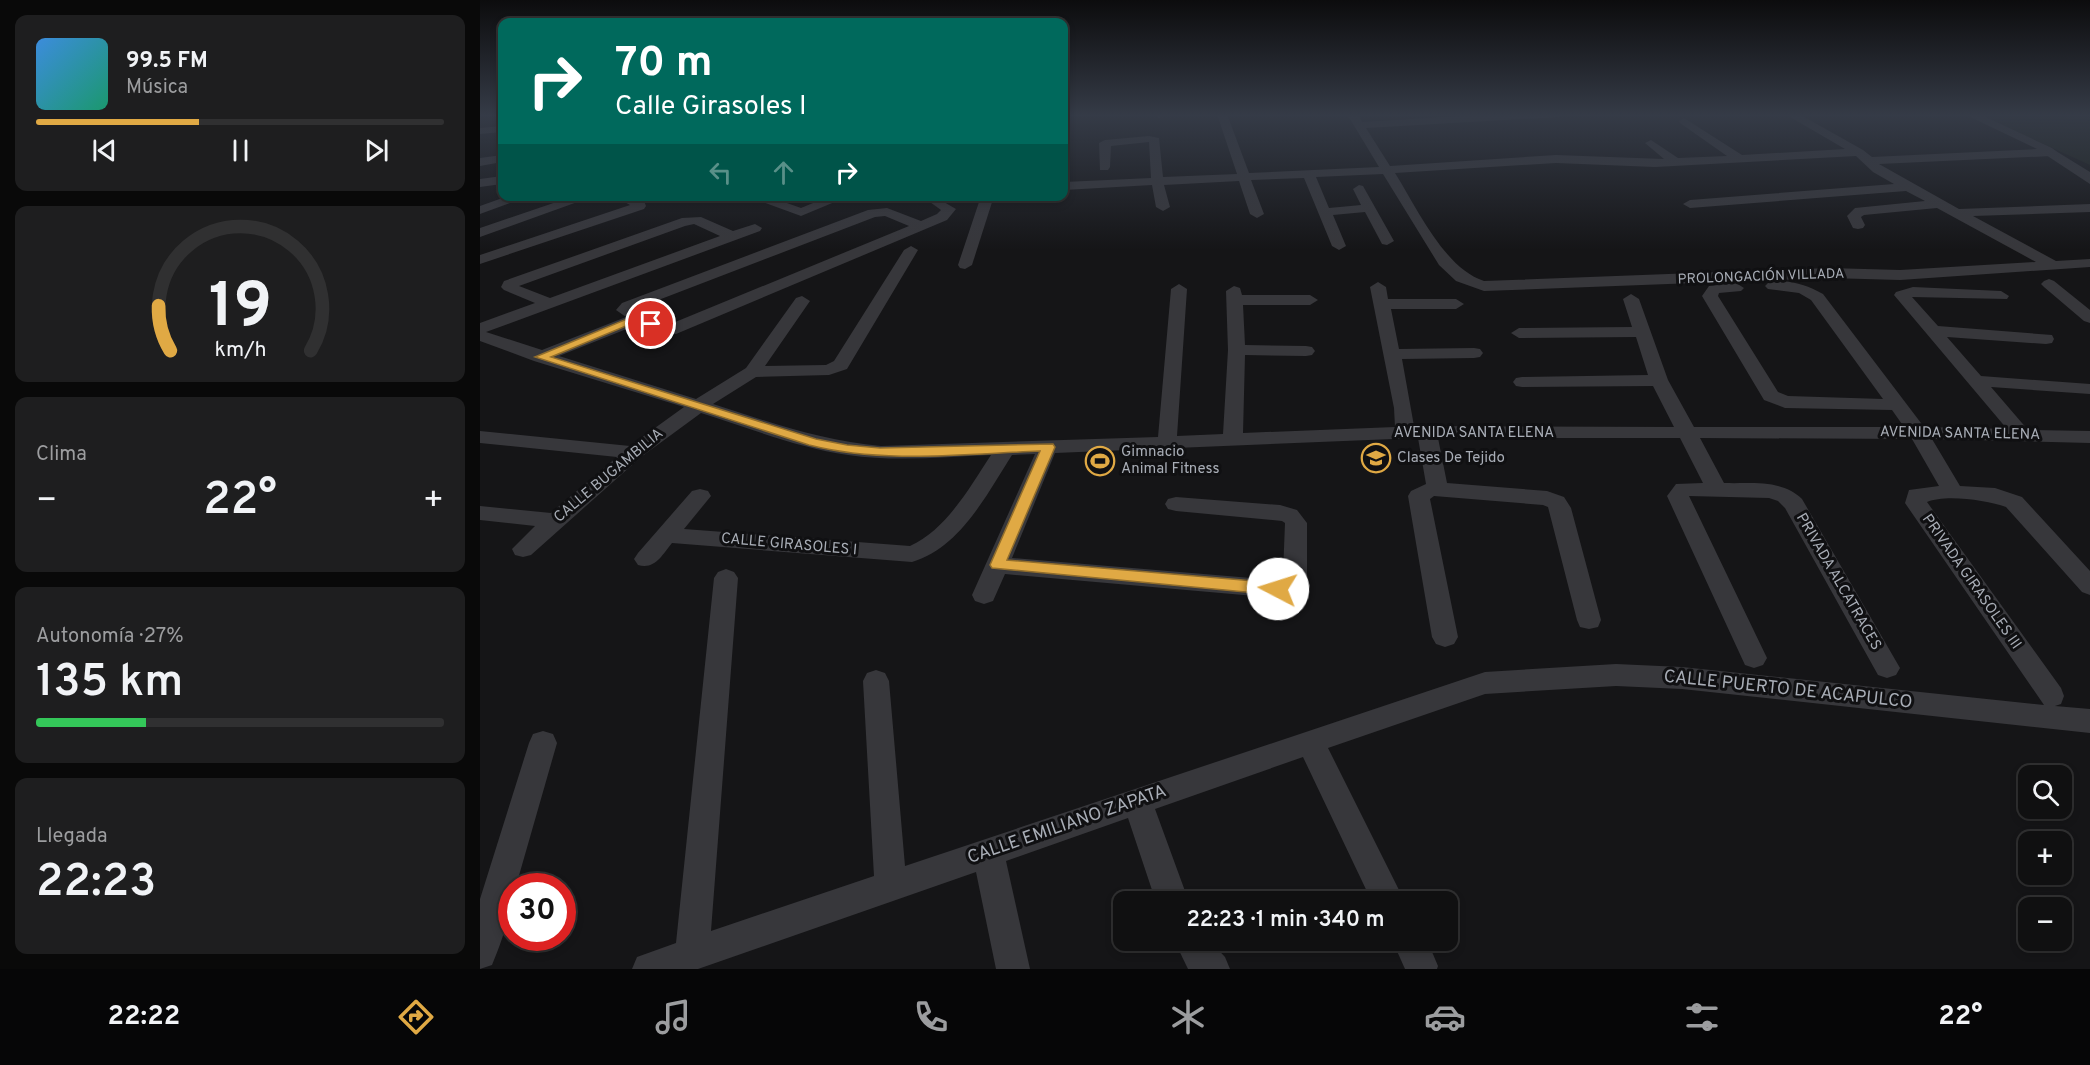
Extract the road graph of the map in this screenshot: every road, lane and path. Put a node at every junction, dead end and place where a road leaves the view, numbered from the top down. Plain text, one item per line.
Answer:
1 (1104, 159) edge
2 (1157, 159) edge
3 (1238, 159) edge
4 (1380, 159) edge
5 (1553, 159) edge
6 (1565, 159) edge
7 (1672, 159) edge
8 (1735, 159) edge
9 (1800, 159) edge
10 (1906, 159) edge
11 (2061, 159) edge
12 (498, 160) edge
13 (1870, 161) joint
14 (480, 162) edge
15 (1676, 162) junction
16 (1104, 167) dead end
17 (1387, 170) junction
18 (1308, 173) junction
19 (1637, 175) dead end
20 (1244, 176) junction
21 (2090, 179) edge
22 (1157, 180) junction
23 (498, 181) edge
24 (480, 183) edge
25 (1068, 186) edge
26 (1908, 187) junction
27 (1359, 189) dead end
28 (508, 201) edge
29 (573, 201) edge
30 (630, 201) edge
31 (767, 201) edge
32 (830, 201) edge
33 (986, 201) edge
34 (937, 202) dead end
35 (1690, 204) dead end
36 (1937, 204) junction
37 (1163, 207) dead end
38 (1369, 208) junction
39 (2090, 208) edge
40 (480, 210) edge
41 (1325, 212) junction
42 (1956, 213) junction
43 (1257, 214) dead end
44 (1858, 225) dead end
45 (921, 226) junction
46 (755, 228) dead end
47 (480, 233) edge
48 (731, 236) junction
49 (1387, 241) dead end
50 (1339, 246) dead end
51 (911, 250) dead end
52 (480, 260) edge
53 (2090, 262) edge
54 (965, 265) dead end
55 (2053, 265) junction
56 (2049, 284) dead end
57 (1179, 289) dead end
58 (2001, 296) dead end
59 (1631, 299) dead end
60 (1310, 300) dead end
61 (802, 302) dead end
62 (548, 303) junction
63 (1456, 304) dead end
64 (639, 318) junction
65 (2090, 318) edge
66 (480, 329) edge
67 (1641, 332) junction
68 (1935, 332) junction
69 (1519, 333) dead end
70 (480, 336) edge
71 (2046, 339) dead end
72 (1237, 350) junction
73 (1306, 351) dead end
74 (1474, 353) dead end
75 (1393, 354) junction
76 (540, 357) junction
77 (752, 372) junction
78 (1659, 380) junction
79 (1977, 381) junction
80 (1522, 382) dead end
81 (2090, 389) edge
82 (1897, 405) junction
83 (698, 406) junction
84 (1406, 432) junction
85 (1685, 432) junction
86 (1427, 433) junction
87 (1918, 433) junction
88 (2022, 435) junction
89 (480, 437) edge
90 (1233, 439) junction
91 (2087, 440) edge
92 (1167, 441) junction
93 (1048, 447) junction
94 (1006, 449) junction
95 (634, 453) junction
96 (1438, 489) junction
97 (1717, 489) junction
98 (1953, 492) junction
99 (700, 496) dead end
100 (1176, 504) dead end
101 (480, 513) edge
102 (555, 521) junction
103 (666, 535) junction
104 (523, 549) dead end
105 (646, 559) dead end
106 (998, 565) junction
107 (726, 578) dead end
108 (2090, 586) edge
109 (984, 595) dead end
110 (1589, 620) dead end
111 (1445, 637) dead end
112 (1754, 658) dead end
113 (1887, 668) dead end
114 (876, 681) dead end
115 (1485, 683) joint
116 (2051, 696) dead end
117 (2090, 721) edge
118 (543, 743) dead end
119 (1311, 743) junction
120 (1137, 801) junction
121 (988, 853) junction
122 (891, 884) junction
123 (1169, 891) edge
124 (1384, 891) edge
125 (1196, 951) edge
126 (480, 953) edge
127 (692, 954) junction
128 (649, 969) edge
129 (1013, 969) edge
130 (1213, 969) edge

1 - 16 street
2 - 22 street
3 - 20 street
4 - 17 street
5 - 17 street
6 - 15 street
7 - 15 street
8 - 15 street
9 - 19 street
10 - 13 street
11 - 21 street
12 - 14 street
13 - 26 street
17 - 18 street
17 - 55 street, PROLONGACIÓN VILLADA
18 - 20 street
18 - 41 street
20 - 22 street
20 - 43 street
22 - 25 street
22 - 37 street
23 - 24 street
26 - 35 street
26 - 36 street
27 - 38 street
28 - 40 street
29 - 47 street
30 - 52 street
31 - 32 street
33 - 54 street
34 - 45 street
36 - 42 street
36 - 44 street
38 - 41 street
38 - 49 street
39 - 42 street
41 - 50 street
42 - 55 street
45 - 64 street
45 - 64 street
46 - 48 street
48 - 62 street
48 - 62 street
51 - 77 street
53 - 55 street, PROLONGACIÓN VILLADA
56 - 65 street
57 - 92 street
58 - 68 street
59 - 67 street
60 - 72 street
61 - 77 street
62 - 66 street
63 - 75 street
64 - 76 street
67 - 69 street
67 - 78 street
68 - 71 street
68 - 79 street
70 - 76 street, AVENIDA SANTA ELENA
72 - 73 street
72 - 90 street
74 - 75 street
75 - 84 street
76 - 83 street, AVENIDA SANTA ELENA
77 - 83 street, CALLE BUGAMBILIA
78 - 80 street
78 - 85 street
79 - 81 street
79 - 88 street
82 - 82 street
82 - 87 street
83 - 94 street, AVENIDA SANTA ELENA
83 - 95 street, CALLE BUGAMBILIA
84 - 86 street, AVENIDA SANTA ELENA
84 - 90 street, AVENIDA SANTA ELENA
85 - 86 street, AVENIDA SANTA ELENA
85 - 87 street, AVENIDA SANTA ELENA
85 - 97 street
86 - 96 street
87 - 88 street, AVENIDA SANTA ELENA
87 - 98 street
88 - 91 street, AVENIDA SANTA ELENA
89 - 95 street
90 - 92 street, AVENIDA SANTA ELENA
92 - 93 street, AVENIDA SANTA ELENA
93 - 94 street, AVENIDA SANTA ELENA
93 - 106 street
94 - 103 street, CALLE GIRASOLES I
95 - 102 street, CALLE BUGAMBILIA
96 - 110 street
96 - 111 street
97 - 112 street, PRIVADA ALCATRACES
97 - 113 street, PRIVADA ALCATRACES
98 - 108 street, PRIVADA GIRASOLES III
98 - 116 street, PRIVADA GIRASOLES III
99 - 103 street
100 - 106 street
101 - 102 street
102 - 104 street, CALLE BUGAMBILIA
103 - 105 street
106 - 109 street
107 - 127 street
114 - 122 street
115 - 117 street, CALLE PUERTO DE ACAPULCO
115 - 119 street, CALLE EMILIANO ZAPATA
118 - 126 street
119 - 120 street, CALLE EMILIANO ZAPATA
119 - 124 street
120 - 121 street, CALLE EMILIANO ZAPATA
120 - 123 street
121 - 122 street, CALLE EMILIANO ZAPATA
121 - 129 street
122 - 127 street, CALLE EMILIANO ZAPATA
125 - 130 street
127 - 128 street, CALLE EMILIANO ZAPATA

